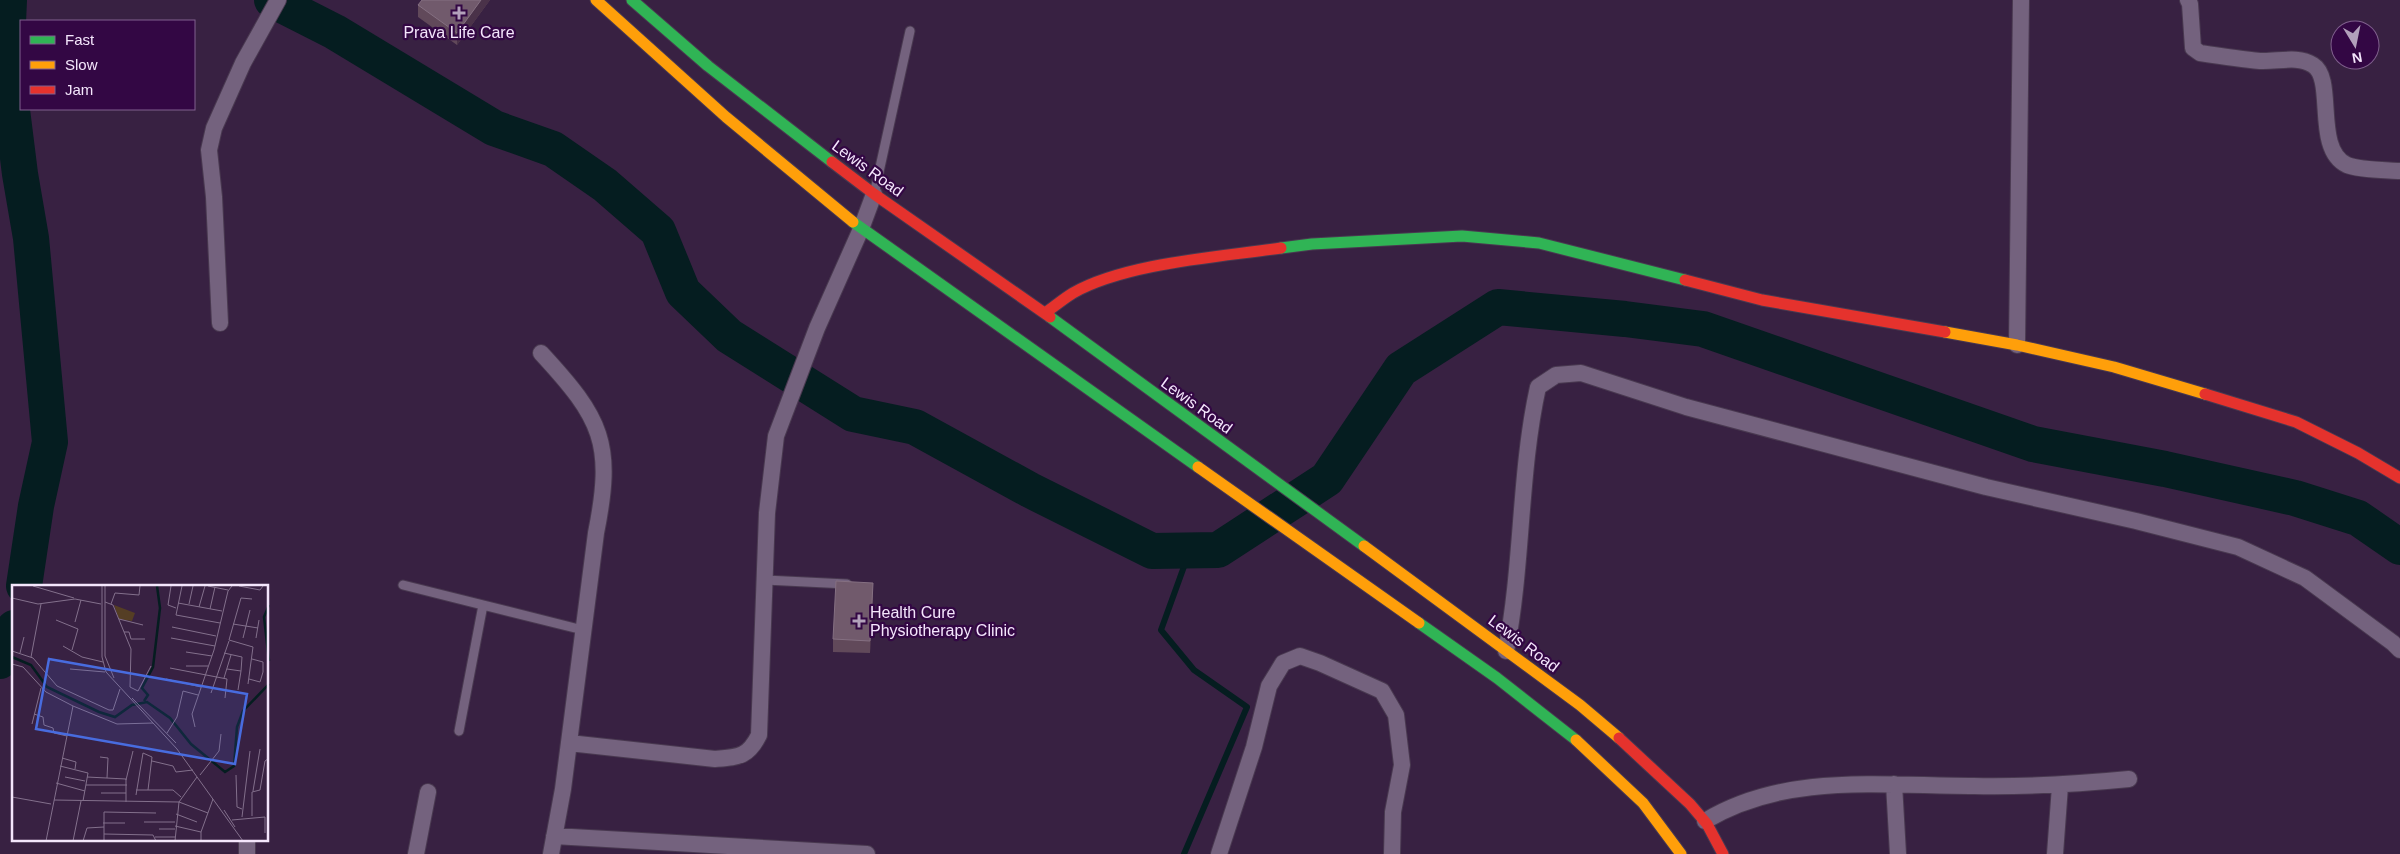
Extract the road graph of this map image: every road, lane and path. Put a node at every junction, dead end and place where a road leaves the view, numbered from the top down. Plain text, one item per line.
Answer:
1 (278, 0) edge
2 (596, 0) edge
3 (632, 0) edge
4 (2021, 0) edge
5 (2188, 0) edge
6 (910, 32) dead end
7 (2400, 171) edge
8 (874, 194) junction
9 (861, 229) junction
10 (1045, 313) junction
11 (220, 322) dead end
12 (2017, 345) junction
13 (541, 353) dead end
14 (2400, 478) edge
15 (765, 580) junction
16 (852, 584) edge
17 (403, 585) dead end
18 (483, 605) junction
19 (583, 630) junction
20 (2400, 650) edge
21 (1506, 651) junction
22 (459, 730) dead end
23 (569, 743) junction
24 (2130, 779) dead end
25 (1894, 784) junction
26 (2060, 786) junction
27 (428, 792) dead end
28 (1705, 822) junction
29 (554, 836) junction
30 (416, 854) edge
31 (551, 854) edge
32 (867, 854) edge
33 (1218, 854) edge
34 (1392, 854) edge
35 (1681, 854) edge
36 (1723, 854) edge
37 (1898, 854) edge
38 (2055, 854) edge

1 - 11 street
2 - 9 main road
3 - 8 main road, Lewis Road
4 - 12 street
5 - 7 street
6 - 8 lane
8 - 9 street
8 - 10 main road, Lewis Road
9 - 15 street
9 - 35 main road
10 - 12 main road
10 - 21 main road, Lewis Road
12 - 14 main road
13 - 19 street
15 - 16 lane
15 - 23 street
17 - 18 lane
18 - 19 lane
18 - 22 lane
19 - 23 street
20 - 21 street
21 - 28 main road, Lewis Road
23 - 29 street
24 - 26 street
25 - 26 street
25 - 28 street
25 - 37 street
26 - 38 street
27 - 30 street
28 - 36 main road, Lewis Road
29 - 31 street
29 - 32 street
33 - 34 street

